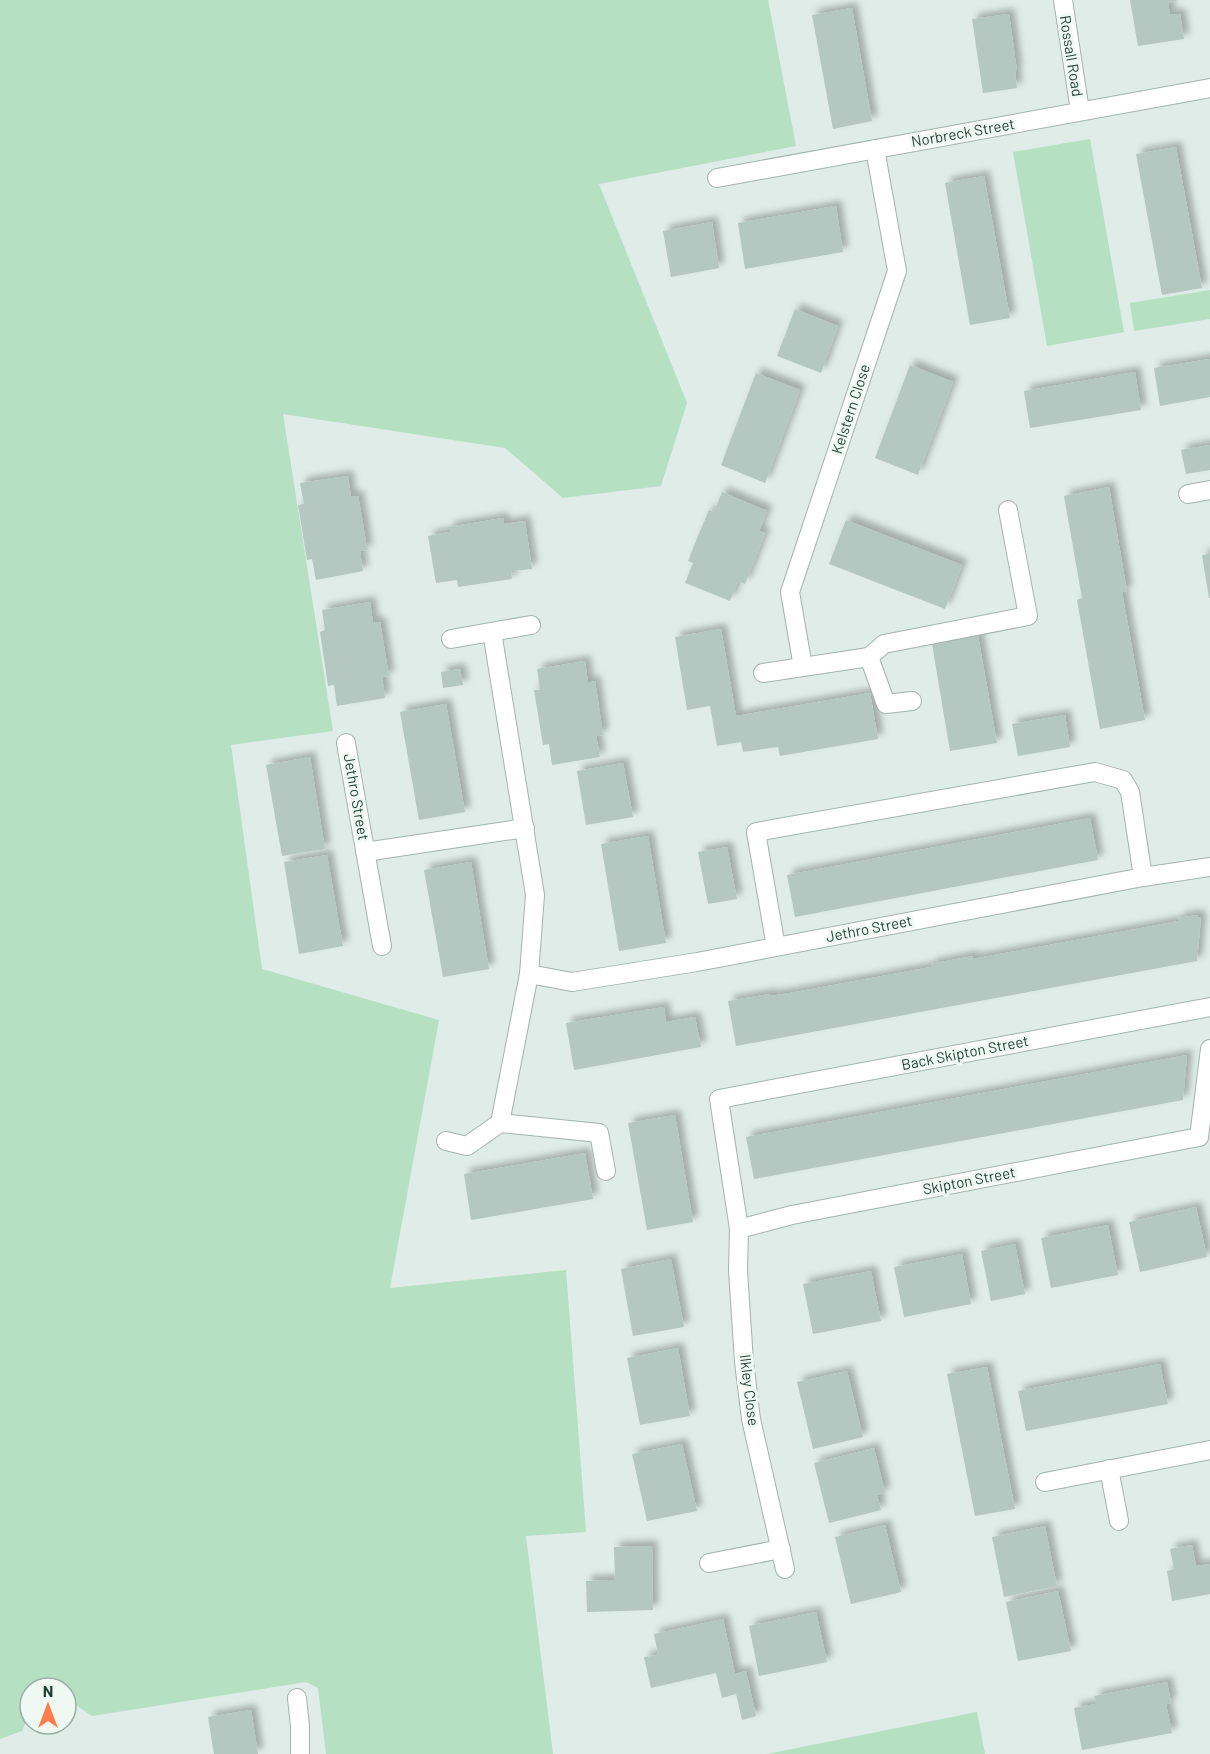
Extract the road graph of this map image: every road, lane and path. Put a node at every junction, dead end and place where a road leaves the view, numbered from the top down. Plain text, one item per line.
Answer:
1 (1063, 0) edge
2 (1210, 88) edge
3 (1080, 111) junction
4 (875, 149) junction
5 (717, 178) dead end
6 (1210, 490) edge
7 (1188, 494) dead end
8 (1008, 510) dead end
9 (531, 625) dead end
10 (492, 632) junction
11 (450, 639) dead end
12 (869, 657) junction
13 (803, 667) junction
14 (763, 673) dead end
15 (912, 700) dead end
16 (346, 743) dead end
17 (525, 828) junction
18 (365, 852) junction
19 (1210, 867) edge
20 (1143, 877) junction
21 (382, 946) dead end
22 (776, 947) junction
23 (529, 974) junction
24 (1210, 1007) edge
25 (1210, 1049) edge
26 (719, 1099) joint
27 (500, 1123) junction
28 (1205, 1140) edge
29 (446, 1141) dead end
30 (606, 1171) dead end
31 (739, 1229) junction
32 (1210, 1450) edge
33 (1109, 1469) junction
34 (1045, 1482) dead end
35 (1119, 1521) dead end
36 (781, 1548) junction
37 (709, 1563) dead end
38 (785, 1569) dead end
39 (297, 1698) dead end
40 (300, 1754) edge

1 - 3 street, Rossall Road
2 - 3 street, Norbreck Street
3 - 4 street, Norbreck Street
4 - 5 street, Norbreck Street
4 - 13 street, Kelstern Close
6 - 7 street
8 - 12 street
9 - 10 street
10 - 11 street
10 - 17 street
12 - 13 street
12 - 15 street
13 - 14 street
16 - 18 street, Jethro Street
17 - 18 street, Jethro Street
17 - 23 street
18 - 21 street, Jethro Street
19 - 20 street, Jethro Street
20 - 22 street, Jethro Street
20 - 22 street
22 - 23 street, Jethro Street
23 - 27 street
24 - 26 street, Back Skipton Street
25 - 28 street
26 - 31 street, Ilkley Close
27 - 29 street
27 - 30 street
28 - 31 street, Skipton Street
31 - 36 street, Ilkley Close
32 - 33 street
33 - 34 street
33 - 35 street
36 - 37 street
36 - 38 street, Ilkley Close
39 - 40 street

